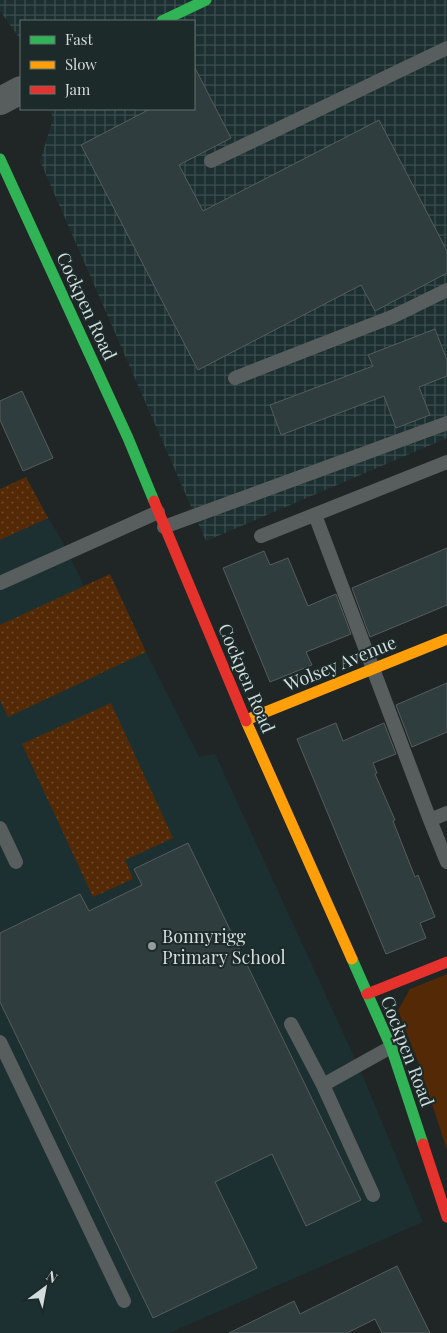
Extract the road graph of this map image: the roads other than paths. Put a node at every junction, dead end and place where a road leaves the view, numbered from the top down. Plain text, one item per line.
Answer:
1 (206, 0) edge
2 (164, 20) edge
3 (447, 48) edge
4 (20, 90) edge
5 (0, 100) edge
6 (0, 159) edge
7 (211, 162) dead end
8 (447, 290) edge
9 (235, 378) dead end
10 (447, 423) edge
11 (447, 462) edge
12 (158, 512) junction
13 (315, 515) junction
14 (164, 527) junction
15 (261, 536) dead end
16 (0, 583) edge
17 (447, 639) edge
18 (373, 669) junction
19 (246, 720) junction
20 (447, 812) edge
21 (430, 820) junction
22 (0, 828) edge
23 (4, 850) edge
24 (16, 862) dead end
25 (447, 862) edge
26 (447, 962) edge
27 (367, 994) junction
28 (291, 1024) dead end
29 (0, 1042) edge
30 (391, 1047) junction
31 (323, 1085) junction
32 (373, 1195) dead end
33 (447, 1217) edge
34 (124, 1301) dead end

1 - 2 main road
3 - 7 lane
4 - 5 street
6 - 12 main road, Cockpen Road
8 - 9 lane
10 - 14 lane
11 - 13 lane
12 - 14 main road, Cockpen Road
12 - 16 lane
13 - 15 lane
13 - 18 lane
14 - 19 main road, Cockpen Road
17 - 18 main road, Wolsey Avenue
18 - 19 main road, Wolsey Avenue
18 - 21 lane
19 - 27 main road, Cockpen Road
20 - 21 lane
21 - 25 lane
22 - 23 lane
23 - 24 lane
26 - 27 main road
27 - 30 main road, Cockpen Road
28 - 31 lane
29 - 34 lane
30 - 31 lane
30 - 33 main road, Cockpen Road
31 - 32 lane

